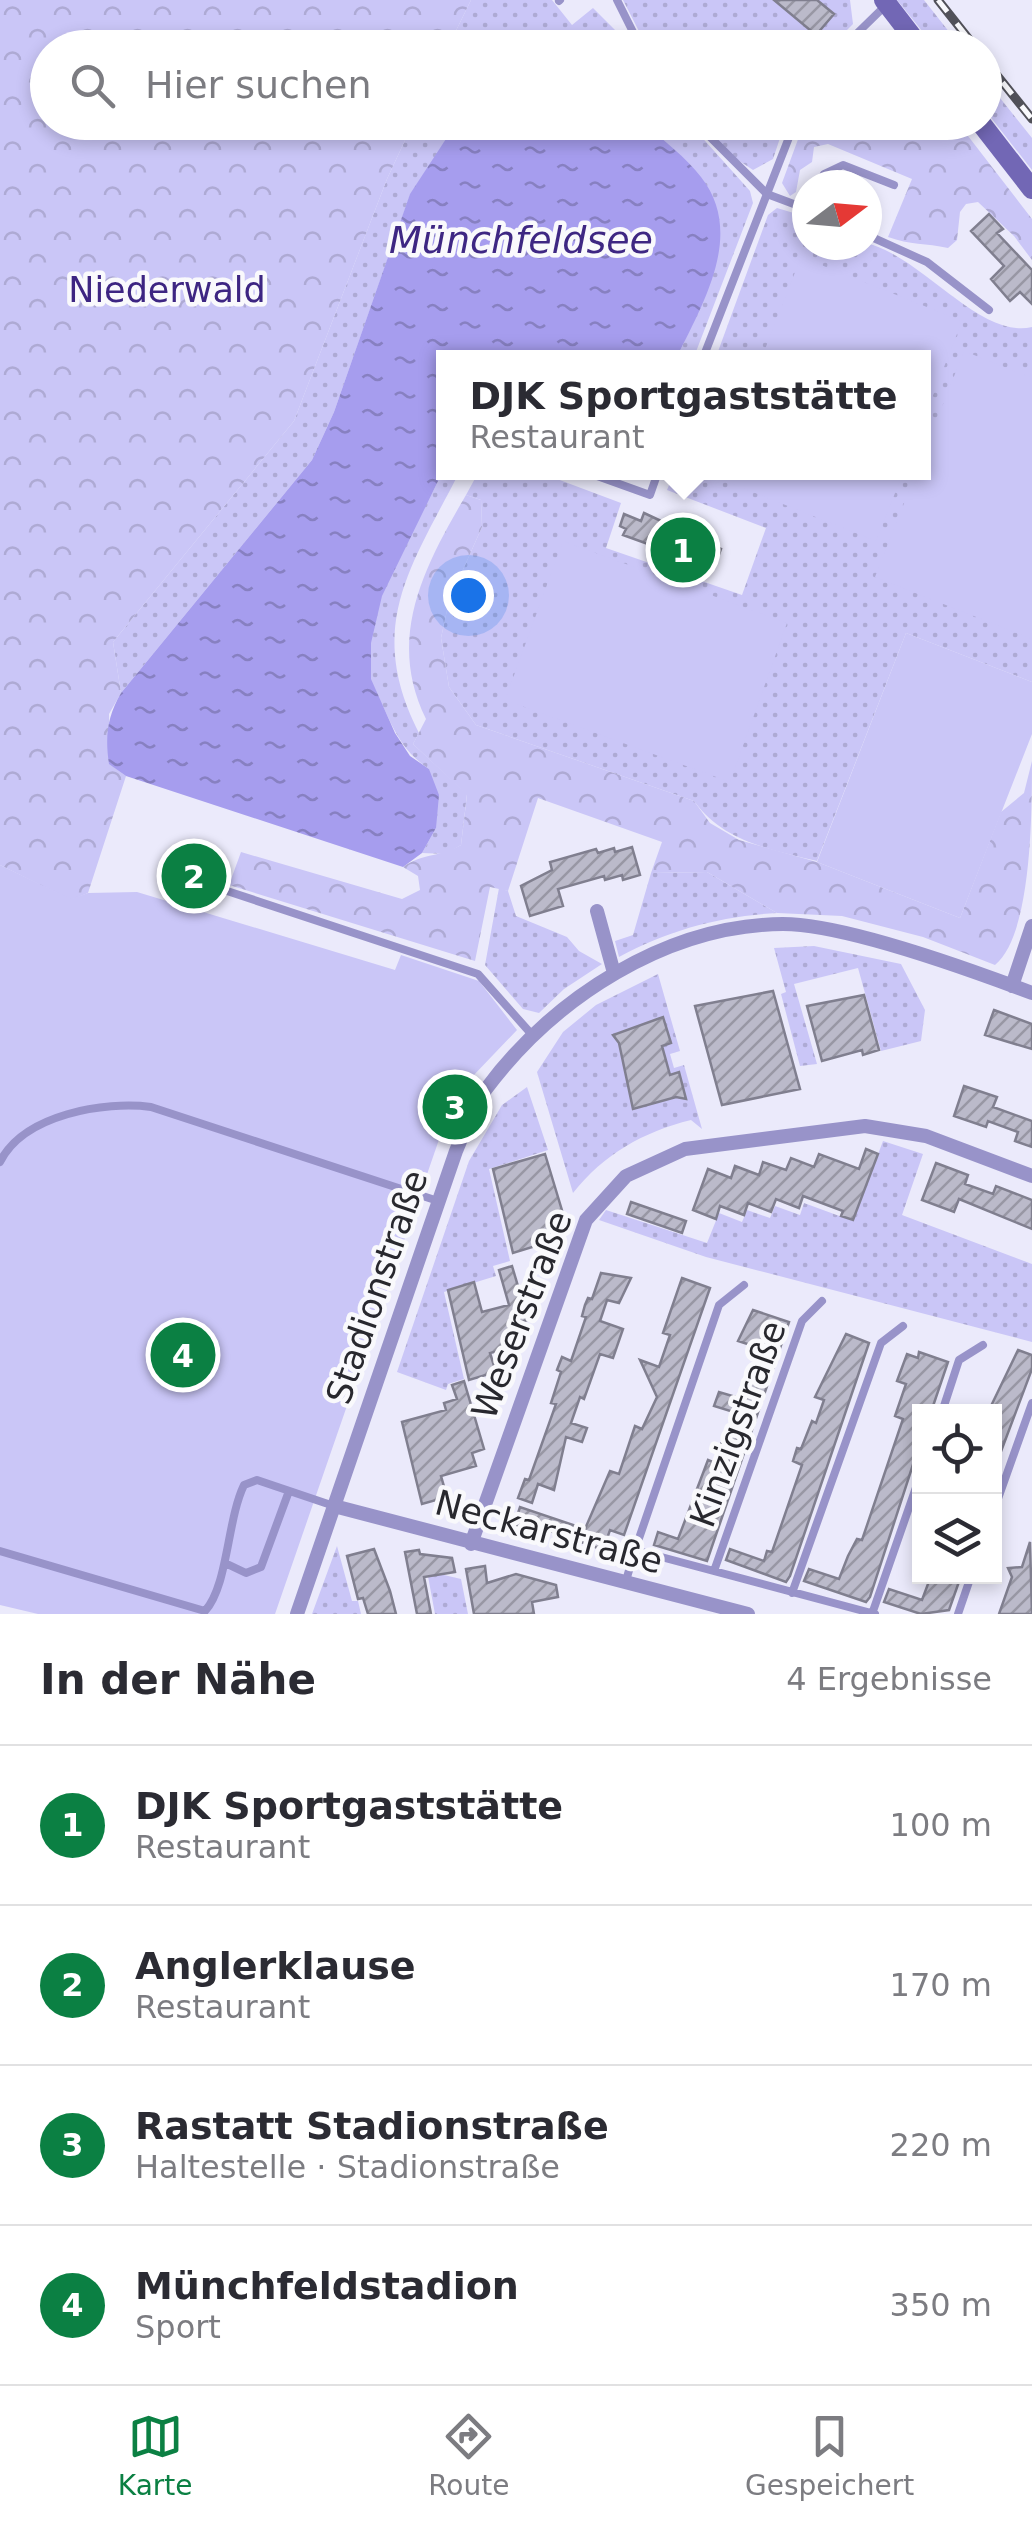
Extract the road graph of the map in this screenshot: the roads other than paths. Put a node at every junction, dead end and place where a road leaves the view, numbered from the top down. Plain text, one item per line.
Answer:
1 (617, 0) edge
2 (886, 2) edge
3 (631, 30) edge
4 (859, 30) edge
5 (907, 30) edge
6 (713, 140) edge
7 (788, 140) edge
8 (994, 140) edge
9 (830, 170) edge
10 (853, 170) edge
11 (882, 181) edge
12 (894, 185) dead end
13 (1032, 189) edge
14 (766, 194) junction
15 (792, 204) edge
16 (882, 242) edge
17 (988, 310) dead end
18 (706, 350) edge
19 (609, 480) edge
20 (655, 480) edge
21 (222, 889) dead end
22 (598, 910) dead end
23 (1032, 926) edge
24 (614, 973) junction
25 (1012, 986) junction
26 (1032, 993) edge
27 (534, 1037) junction
28 (0, 1162) edge
29 (1032, 1176) edge
30 (438, 1201) junction
31 (744, 1284) dead end
32 (822, 1301) dead end
33 (903, 1326) dead end
34 (983, 1344) dead end
35 (945, 1404) edge
36 (1032, 1404) edge
37 (288, 1491) junction
38 (914, 1494) edge
39 (1000, 1494) edge
40 (334, 1506) junction
41 (471, 1544) junction
42 (635, 1550) junction
43 (0, 1551) edge
44 (225, 1563) junction
45 (714, 1572) junction
46 (625, 1584) junction
47 (968, 1584) edge
48 (792, 1593) junction
49 (297, 1614) edge
50 (748, 1614) edge
51 (873, 1614) edge
52 (958, 1614) edge

1 - 3 lane
2 - 4 lane
2 - 5 street
6 - 14 lane
7 - 14 lane
8 - 13 street
9 - 10 lane
11 - 12 lane
14 - 15 lane
14 - 18 lane
16 - 17 lane
19 - 20 lane
21 - 27 lane
22 - 24 street
23 - 25 street
24 - 25 street, Stadionstraße
24 - 27 street, Stadionstraße
25 - 26 street, Stadionstraße
27 - 30 street, Stadionstraße
28 - 30 lane
29 - 41 street, Weserstraße
30 - 40 street, Stadionstraße
31 - 42 lane
32 - 45 lane, Kinzigstraße
33 - 48 lane
34 - 35 lane
36 - 39 lane
37 - 40 lane
37 - 44 lane
37 - 44 lane
38 - 51 lane
40 - 41 street, Neckarstraße
40 - 49 street, Stadionstraße
41 - 46 street, Neckarstraße
42 - 45 lane
42 - 46 lane
43 - 44 lane
45 - 48 lane
46 - 50 street, Neckarstraße
47 - 52 lane
48 - 51 lane

